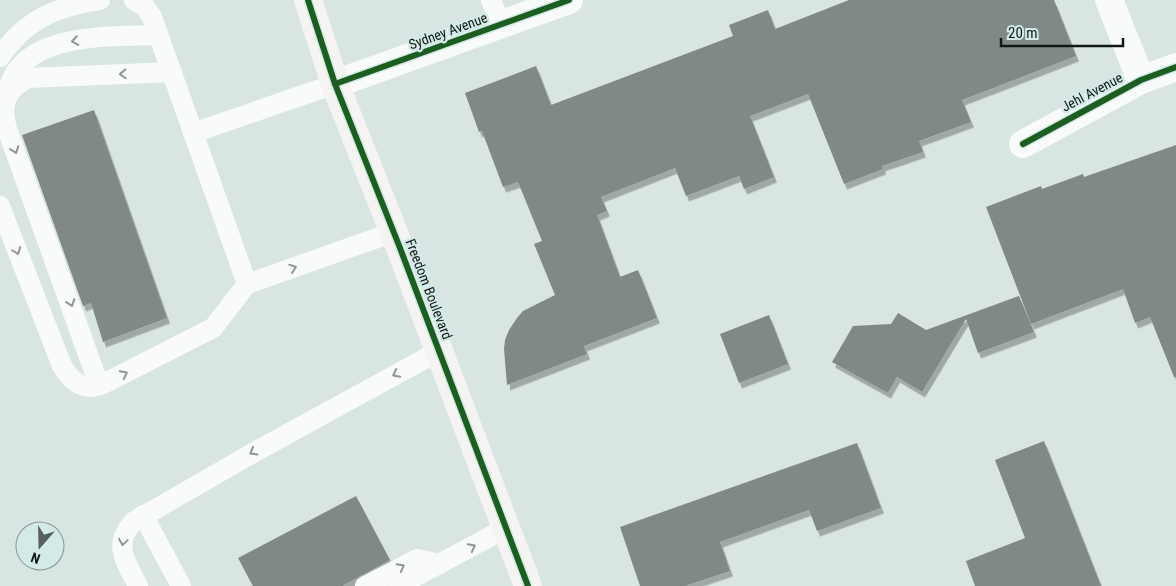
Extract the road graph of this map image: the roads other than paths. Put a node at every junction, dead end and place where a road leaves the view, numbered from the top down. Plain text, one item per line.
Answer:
1 (100, 0) edge
2 (134, 0) edge
3 (308, 0) edge
4 (491, 0) edge
5 (569, 0) edge
6 (1109, 0) edge
7 (501, 25) junction
8 (158, 35) junction
9 (0, 57) edge
10 (1176, 67) edge
11 (172, 72) junction
12 (1141, 80) junction
13 (335, 84) junction
14 (6, 99) junction
15 (193, 133) junction
16 (1023, 144) dead end
17 (0, 206) edge
18 (394, 232) junction
19 (247, 284) junction
20 (439, 351) junction
21 (99, 385) junction
22 (144, 514) junction
23 (506, 528) junction
24 (440, 564) junction
25 (138, 586) edge
26 (181, 586) edge
27 (365, 586) edge
28 (398, 586) edge
29 (528, 586) edge

1 - 9 lane
2 - 8 lane
3 - 13 main road, Freedom Boulevard
4 - 7 lane
5 - 7 street, Sydney Avenue
6 - 12 street
7 - 13 street, Sydney Avenue
8 - 11 lane
8 -> 14 lane
10 - 12 street, Jehl Avenue
11 -> 14 lane
11 - 15 lane
12 - 16 street, Jehl Avenue
13 - 15 lane
13 - 18 main road, Freedom Boulevard
14 -> 21 lane
15 - 19 lane
17 -> 21 lane
19 -> 18 lane
18 - 20 main road, Freedom Boulevard
21 -> 19 lane
20 -> 22 lane
20 - 23 main road, Freedom Boulevard
22 -> 25 lane
22 - 26 lane
24 -> 23 lane
23 - 29 main road, Freedom Boulevard
27 -> 24 lane
24 - 28 lane

